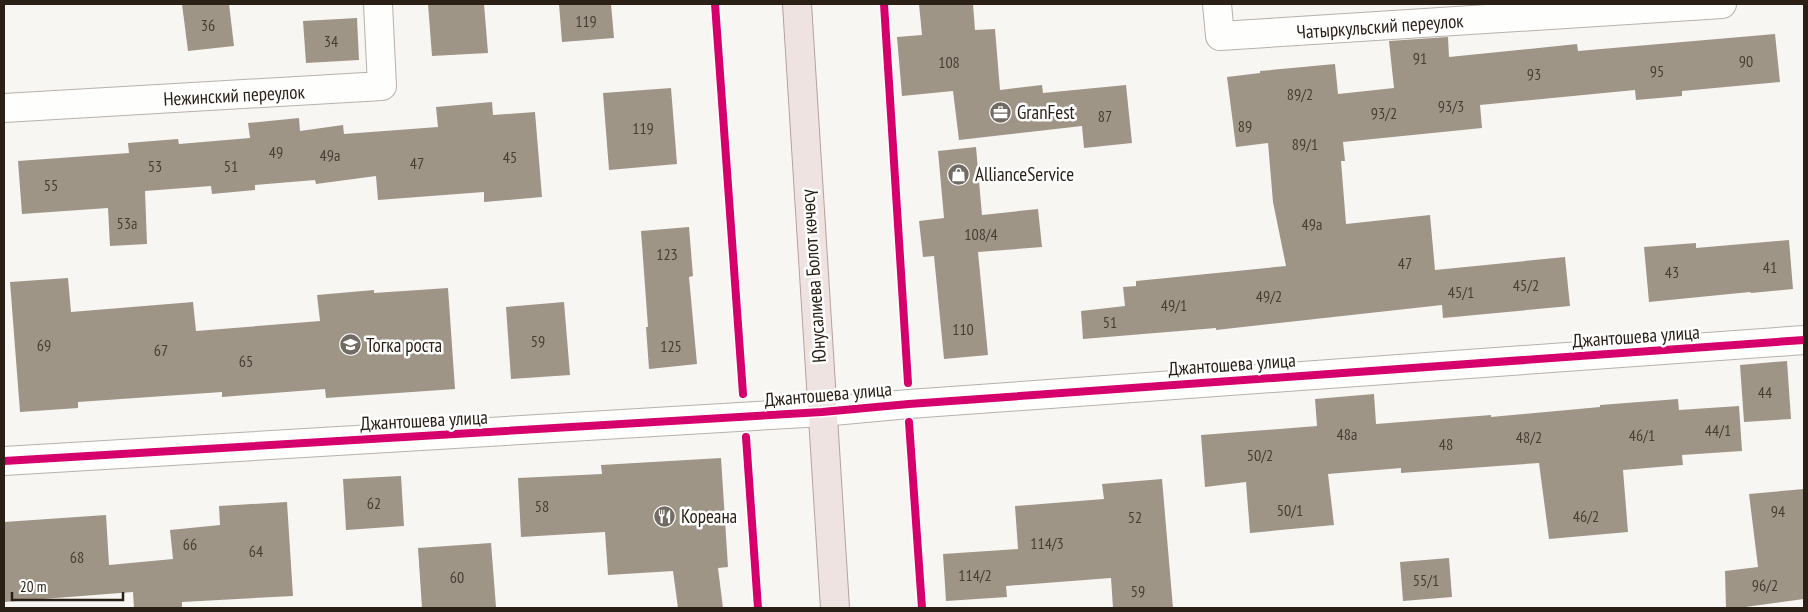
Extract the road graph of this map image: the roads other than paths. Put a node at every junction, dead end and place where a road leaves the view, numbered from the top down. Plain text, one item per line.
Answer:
1 (378, 4) edge
2 (797, 4) edge
3 (1218, 4) edge
4 (1722, 4) edge
5 (4, 108) edge
6 (1804, 340) edge
7 (822, 412) junction
8 (4, 461) edge
9 (835, 608) edge

1 - 5 street, Нежинский переулок
2 - 7 main road, Юнусалиева Болот көчөсү
3 - 4 street, Чатыркульский переулок
6 - 7 street, Джантошева улица
7 - 8 street, Джантошева улица
7 - 9 main road, Юнусалиева Болот көчөсү

